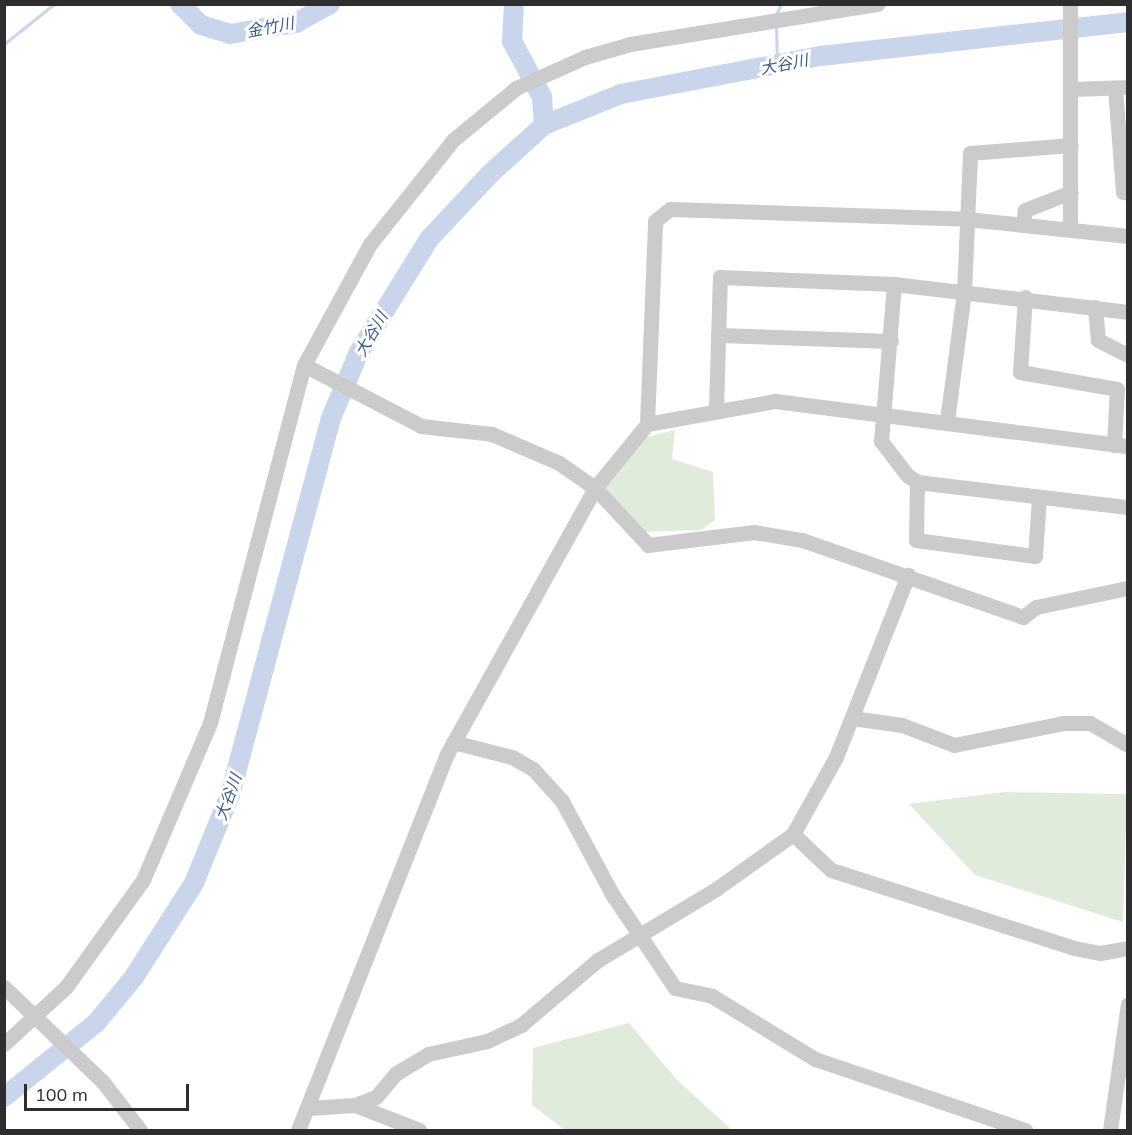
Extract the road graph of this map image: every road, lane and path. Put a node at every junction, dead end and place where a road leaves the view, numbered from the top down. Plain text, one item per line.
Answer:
1 (878, 4) edge
2 (1070, 4) edge
3 (1121, 87) edge
4 (1073, 90) junction
5 (1071, 145) junction
6 (1071, 192) junction
7 (1128, 193) edge
8 (967, 219) junction
9 (1023, 224) junction
10 (1070, 228) junction
11 (1128, 236) edge
12 (894, 284) junction
13 (964, 292) junction
14 (1025, 297) junction
15 (1095, 307) junction
16 (1128, 312) edge
17 (718, 335) junction
18 (891, 341) junction
19 (1128, 355) edge
20 (306, 367) junction
21 (716, 409) junction
22 (883, 412) junction
23 (947, 421) junction
24 (646, 424) junction
25 (1121, 446) edge
26 (917, 482) junction
27 (595, 488) junction
28 (1039, 497) junction
29 (1128, 507) edge
30 (908, 575) junction
31 (1128, 588) edge
32 (852, 718) junction
33 (453, 742) junction
34 (1128, 745) edge
35 (793, 834) junction
36 (642, 933) junction
37 (1128, 948) edge
38 (4, 987) edge
39 (1128, 1004) edge
40 (41, 1018) junction
41 (4, 1044) edge
42 (355, 1105) junction
43 (309, 1108) junction
44 (140, 1131) edge
45 (298, 1131) edge
46 (419, 1131) edge
47 (1025, 1131) edge
48 (1110, 1131) edge

1 - 20 street
2 - 4 street
3 - 4 street
3 - 7 street
4 - 5 street
5 - 6 street
5 - 8 street
6 - 9 street
6 - 10 street
8 - 9 street
8 - 13 street
8 - 24 street
9 - 10 street
10 - 11 street
12 - 13 street
12 - 17 street
12 - 18 street
13 - 14 street
13 - 23 street
14 - 15 street
14 - 25 street
15 - 16 street
15 - 19 street
17 - 18 street
17 - 21 street
18 - 22 street
20 - 27 street
20 - 40 street
21 - 22 street
21 - 24 street
22 - 23 street
22 - 26 street
23 - 25 street
24 - 27 street
26 - 28 street
26 - 28 street
27 - 30 street
27 - 33 street
28 - 29 street
30 - 31 street
30 - 32 street
32 - 34 street
32 - 35 street
33 - 36 street
33 - 43 street
35 - 36 street
35 - 37 street
36 - 42 street
36 - 47 street
38 - 40 street
39 - 48 street
40 - 41 street
40 - 44 street
42 - 43 street
42 - 46 street
43 - 45 street

